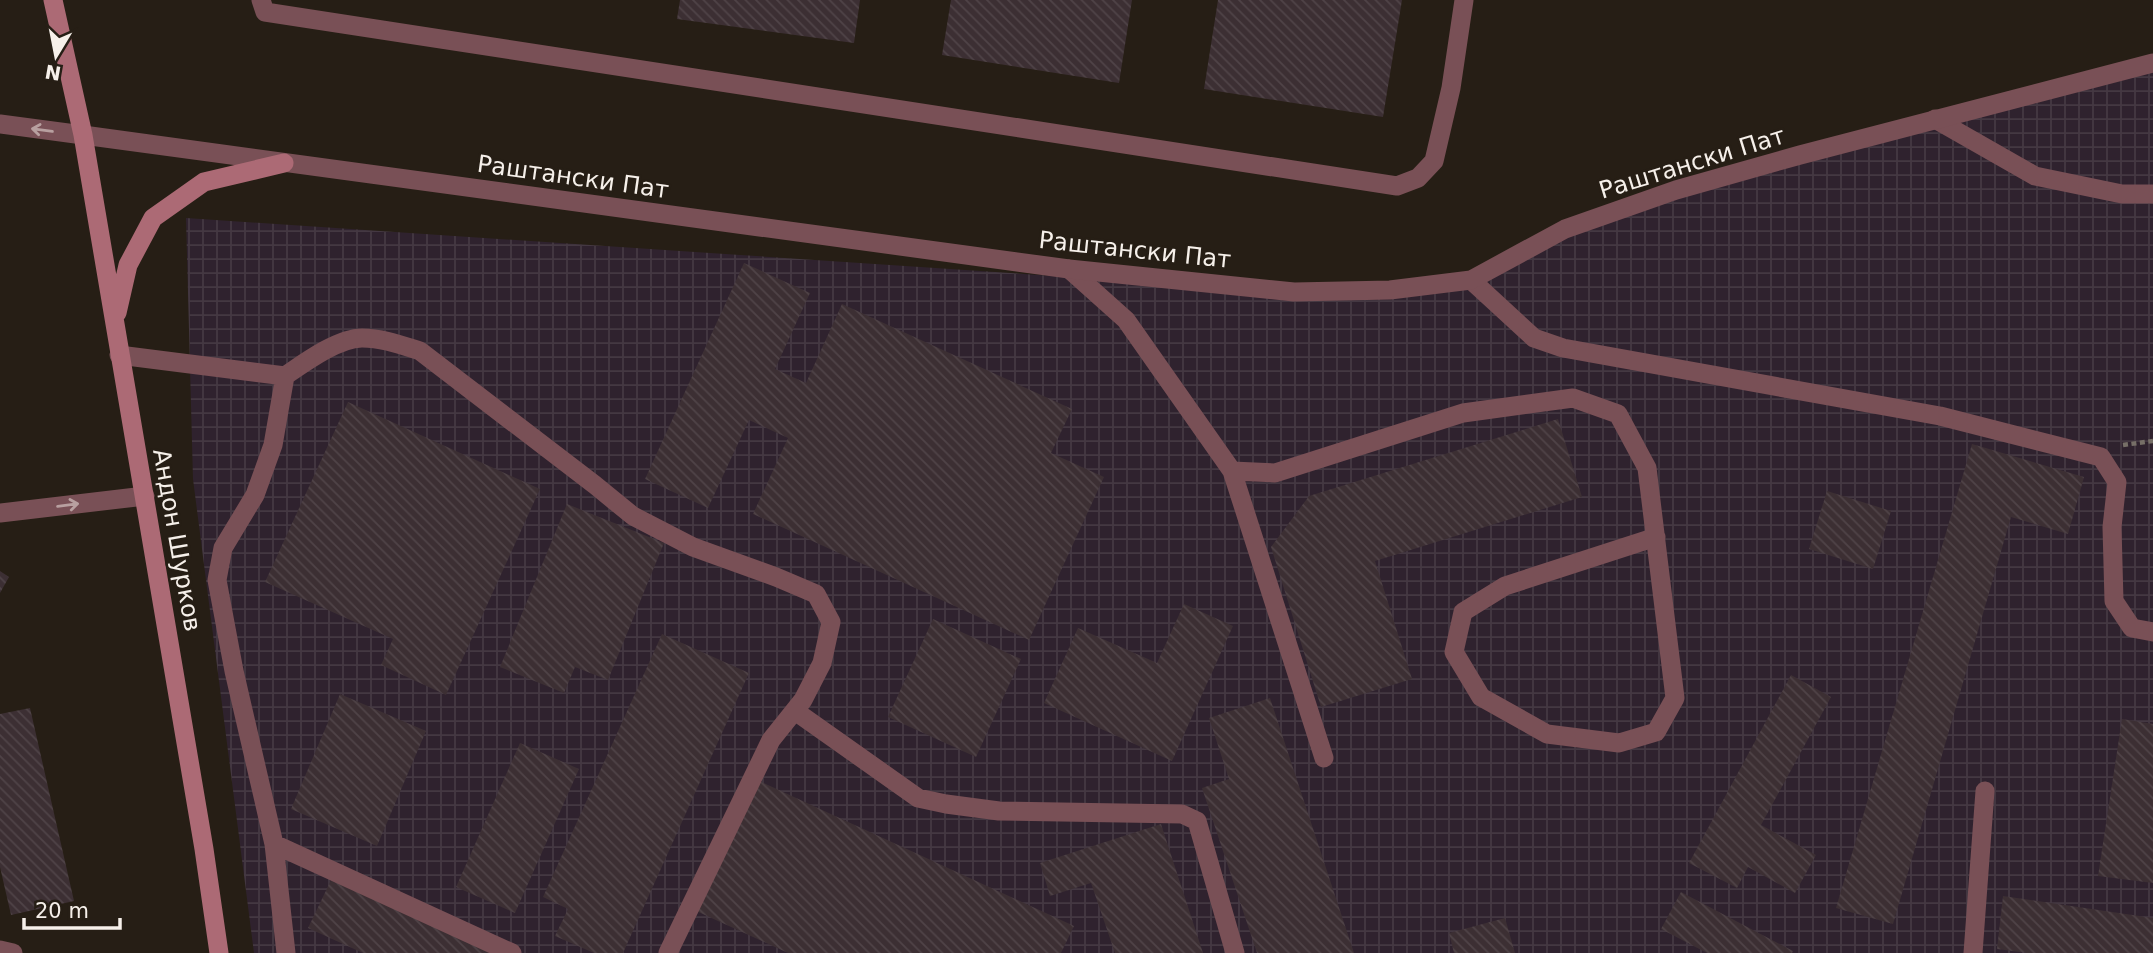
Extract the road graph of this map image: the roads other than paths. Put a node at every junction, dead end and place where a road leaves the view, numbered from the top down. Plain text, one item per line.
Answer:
1 (53, 0) edge
2 (261, 0) edge
3 (1464, 0) edge
4 (2153, 64) edge
5 (1935, 119) junction
6 (0, 124) edge
7 (83, 135) junction
8 (284, 163) junction
9 (2153, 194) edge
10 (1069, 269) junction
11 (1471, 280) junction
12 (114, 324) junction
13 (120, 355) junction
14 (285, 376) junction
15 (1232, 471) junction
16 (145, 496) junction
17 (0, 513) edge
18 (1656, 537) junction
19 (2153, 632) edge
20 (795, 711) junction
21 (1324, 758) dead end
22 (1986, 791) dead end
23 (274, 844) junction
24 (0, 950) edge
25 (13, 953) edge
26 (219, 953) edge
27 (286, 953) edge
28 (512, 953) edge
29 (668, 953) edge
30 (1235, 953) edge
31 (1972, 953) edge

1 - 7 main road, Андон Шурков
2 - 3 street
4 - 5 street, Раштански Пат
5 - 9 street
5 - 11 street, Раштански Пат
7 -> 6 street, Раштански Пат
7 - 8 street, Раштански Пат
7 - 12 main road, Андон Шурков
8 - 10 street, Раштански Пат
8 - 12 main road
10 - 11 street, Раштански Пат
10 - 15 street
11 - 19 street
12 - 13 main road, Андон Шурков
13 - 14 street
13 - 16 main road, Андон Шурков
14 - 20 street
14 - 23 street
15 - 18 street
15 - 21 street
17 -> 16 street
16 - 26 main road, Андон Шурков
18 - 18 street
20 - 29 street
20 - 30 street
22 - 31 street
23 - 27 street
23 - 28 street
24 - 25 street

